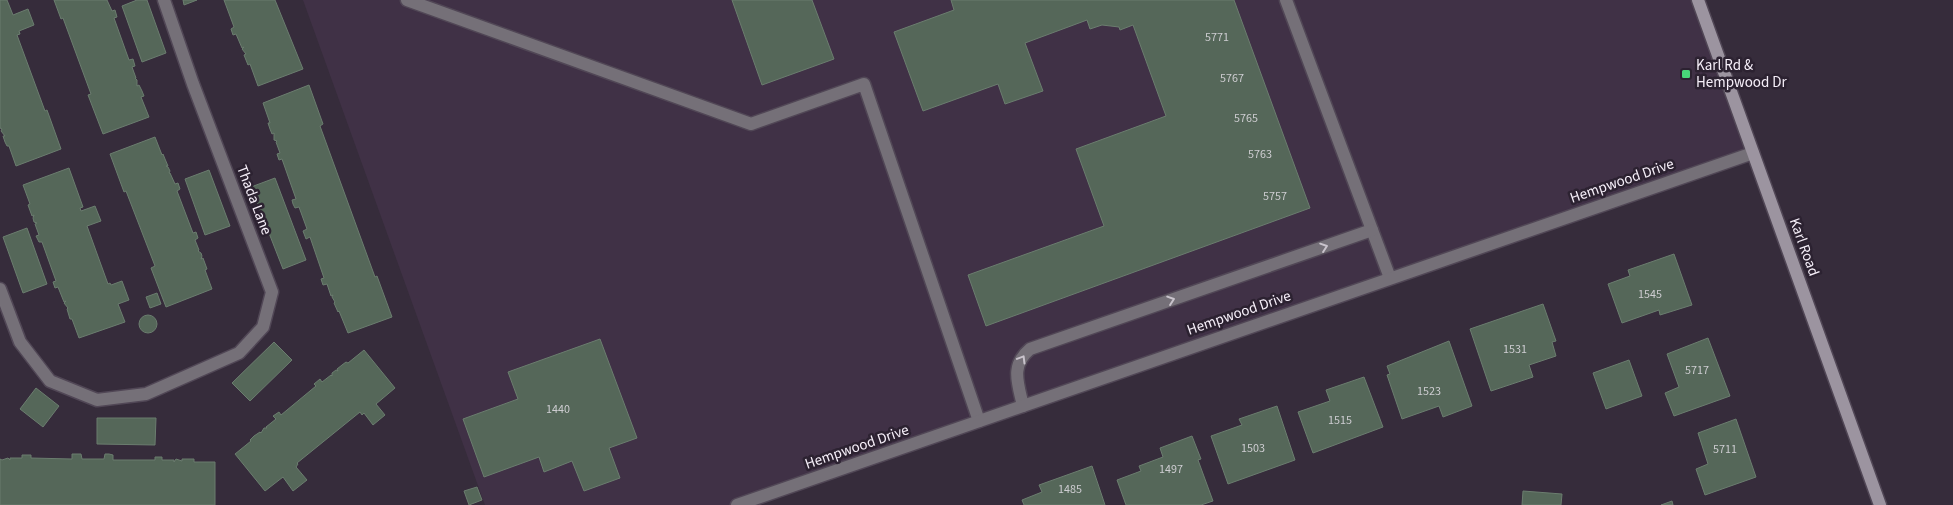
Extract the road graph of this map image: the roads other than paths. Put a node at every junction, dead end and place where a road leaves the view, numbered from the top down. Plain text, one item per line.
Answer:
1 (164, 0) edge
2 (408, 0) edge
3 (1286, 0) edge
4 (1698, 0) edge
5 (1753, 153) junction
6 (1372, 230) junction
7 (1390, 278) junction
8 (0, 289) edge
9 (1023, 406) junction
10 (979, 421) junction
11 (736, 505) edge
12 (1880, 505) edge

1 - 8 street, Thada Lane
2 - 10 street
3 - 6 street
4 - 5 main road, Karl Road
5 - 7 street, Hempwood Drive
5 - 12 main road, Karl Road
6 - 7 street
9 -> 6 street
7 - 9 street, Hempwood Drive
9 - 10 street, Hempwood Drive
10 - 11 street, Hempwood Drive

